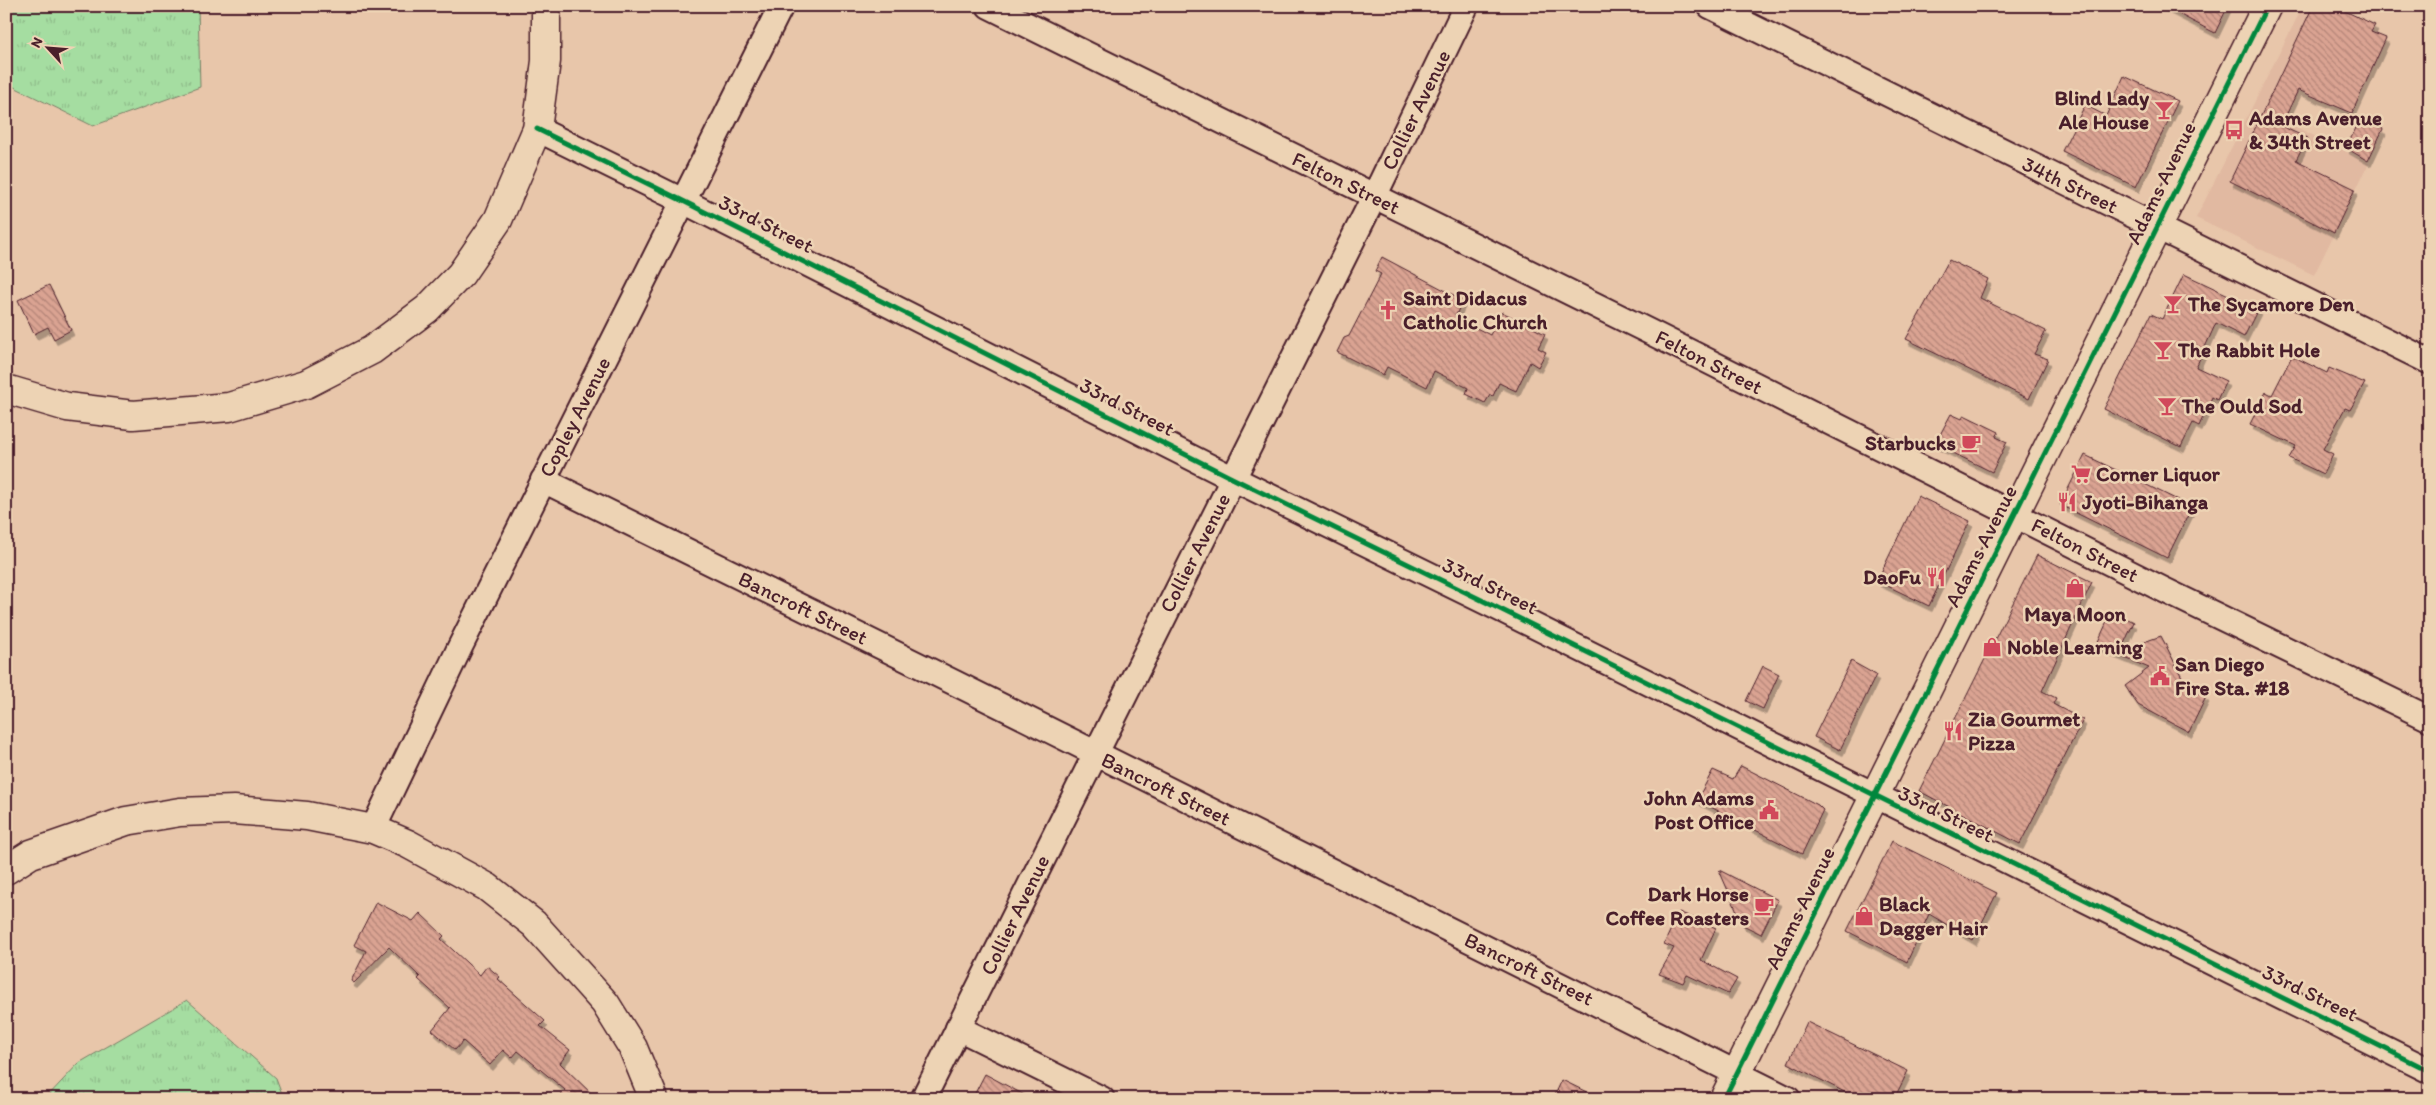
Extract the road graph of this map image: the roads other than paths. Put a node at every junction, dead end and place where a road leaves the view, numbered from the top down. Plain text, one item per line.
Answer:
1 (546, 6) edge
2 (781, 6) edge
3 (989, 6) edge
4 (1466, 6) edge
5 (1710, 6) edge
6 (2266, 6) edge
7 (536, 129) junction
8 (1374, 197) junction
9 (685, 202) junction
10 (2157, 228) junction
11 (2430, 362) edge
12 (6, 390) edge
13 (1232, 478) junction
14 (543, 480) junction
15 (2015, 514) junction
16 (2430, 719) edge
17 (1094, 754) junction
18 (1874, 796) junction
19 (373, 829) junction
20 (6, 870) edge
21 (958, 1028) junction
22 (2430, 1071) edge
23 (1737, 1073) junction
24 (654, 1099) edge
25 (923, 1099) edge
26 (1102, 1099) edge
27 (1724, 1099) edge
28 (1788, 1099) edge

1 - 7 street
2 - 9 street, Copley Avenue
3 - 8 street, Felton Street
4 - 8 street, Collier Avenue
5 - 10 street, 34th Street
6 - 10 street, Adams Avenue
7 - 9 street, 33rd Street
7 - 12 street
8 - 13 street, Collier Avenue
8 - 15 street, Felton Street
9 - 13 street, 33rd Street
9 - 14 street, Copley Avenue
10 - 11 street, 34th Street
10 - 15 street, Adams Avenue
13 - 17 street, Collier Avenue
13 - 18 street, 33rd Street
14 - 17 street, Bancroft Street
14 - 19 street, Copley Avenue
15 - 16 street, Felton Street
15 - 18 street, Adams Avenue
17 - 21 street, Collier Avenue
17 - 23 street, Bancroft Street
18 - 22 street, 33rd Street
18 - 23 street, Adams Avenue
19 - 20 street
19 - 24 street
21 - 25 street, Collier Avenue
21 - 26 street
23 - 27 street, Adams Avenue
23 - 28 street, Bancroft Street

